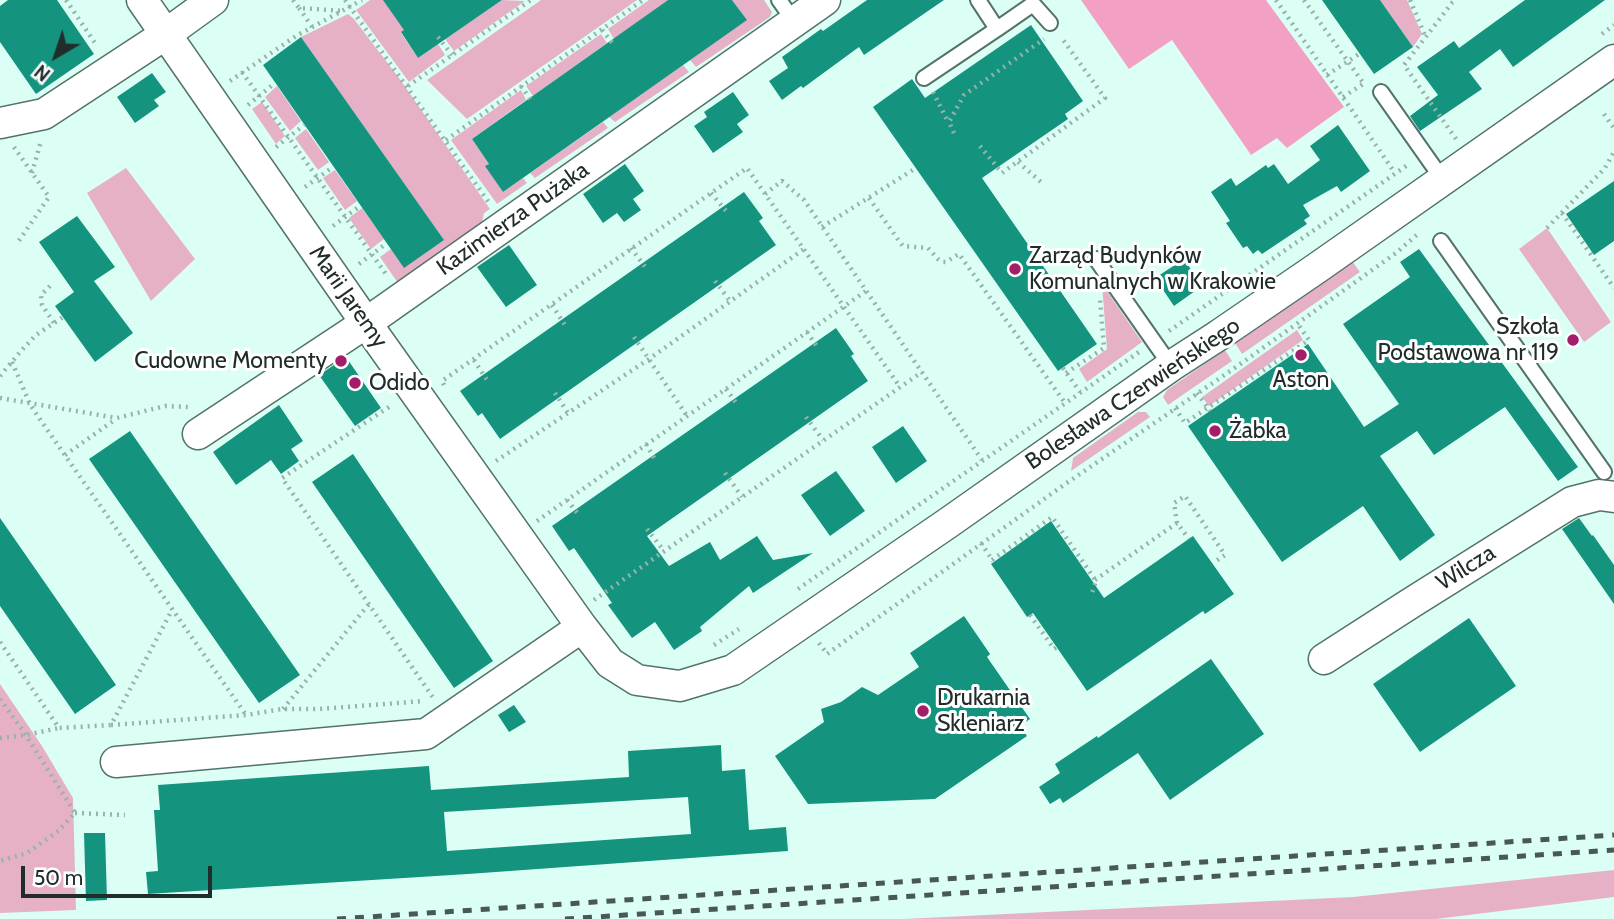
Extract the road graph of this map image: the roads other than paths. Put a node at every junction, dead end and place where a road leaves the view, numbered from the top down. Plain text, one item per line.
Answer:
1 (142, 0) edge
2 (213, 0) edge
3 (825, 0) edge
4 (978, 0) edge
5 (787, 11) edge
6 (997, 29) junction
7 (1051, 31) road end
8 (166, 34) junction
9 (1604, 50) edge
10 (924, 78) road end
11 (1381, 92) road end
12 (6, 134) edge
13 (1443, 180) junction
14 (1441, 241) dead end
15 (1096, 259) dead end
16 (366, 323) junction
17 (1171, 366) junction
18 (195, 420) road end
19 (1608, 481) edge
20 (591, 613) junction
21 (1324, 659) dead end
22 (637, 680) joint
23 (116, 762) dead end

1 - 8 street, Marii Jaremy
2 - 8 street
3 - 5 street, Kazimierza Pużaka
4 - 6 lane
5 - 16 street, Kazimierza Pużaka
6 - 7 lane
6 - 10 lane
8 - 12 street
8 - 16 street, Marii Jaremy
9 - 13 street, Bolesława Czerwieńskiego
11 - 13 lane
13 - 17 street, Bolesława Czerwieńskiego
14 - 19 lane
15 - 17 lane
16 - 18 street, Kazimierza Pużaka
16 - 20 street, Marii Jaremy
17 - 22 street, Bolesława Czerwieńskiego
19 - 21 street, Wilcza
20 - 22 street, Marii Jaremy
20 - 23 street

